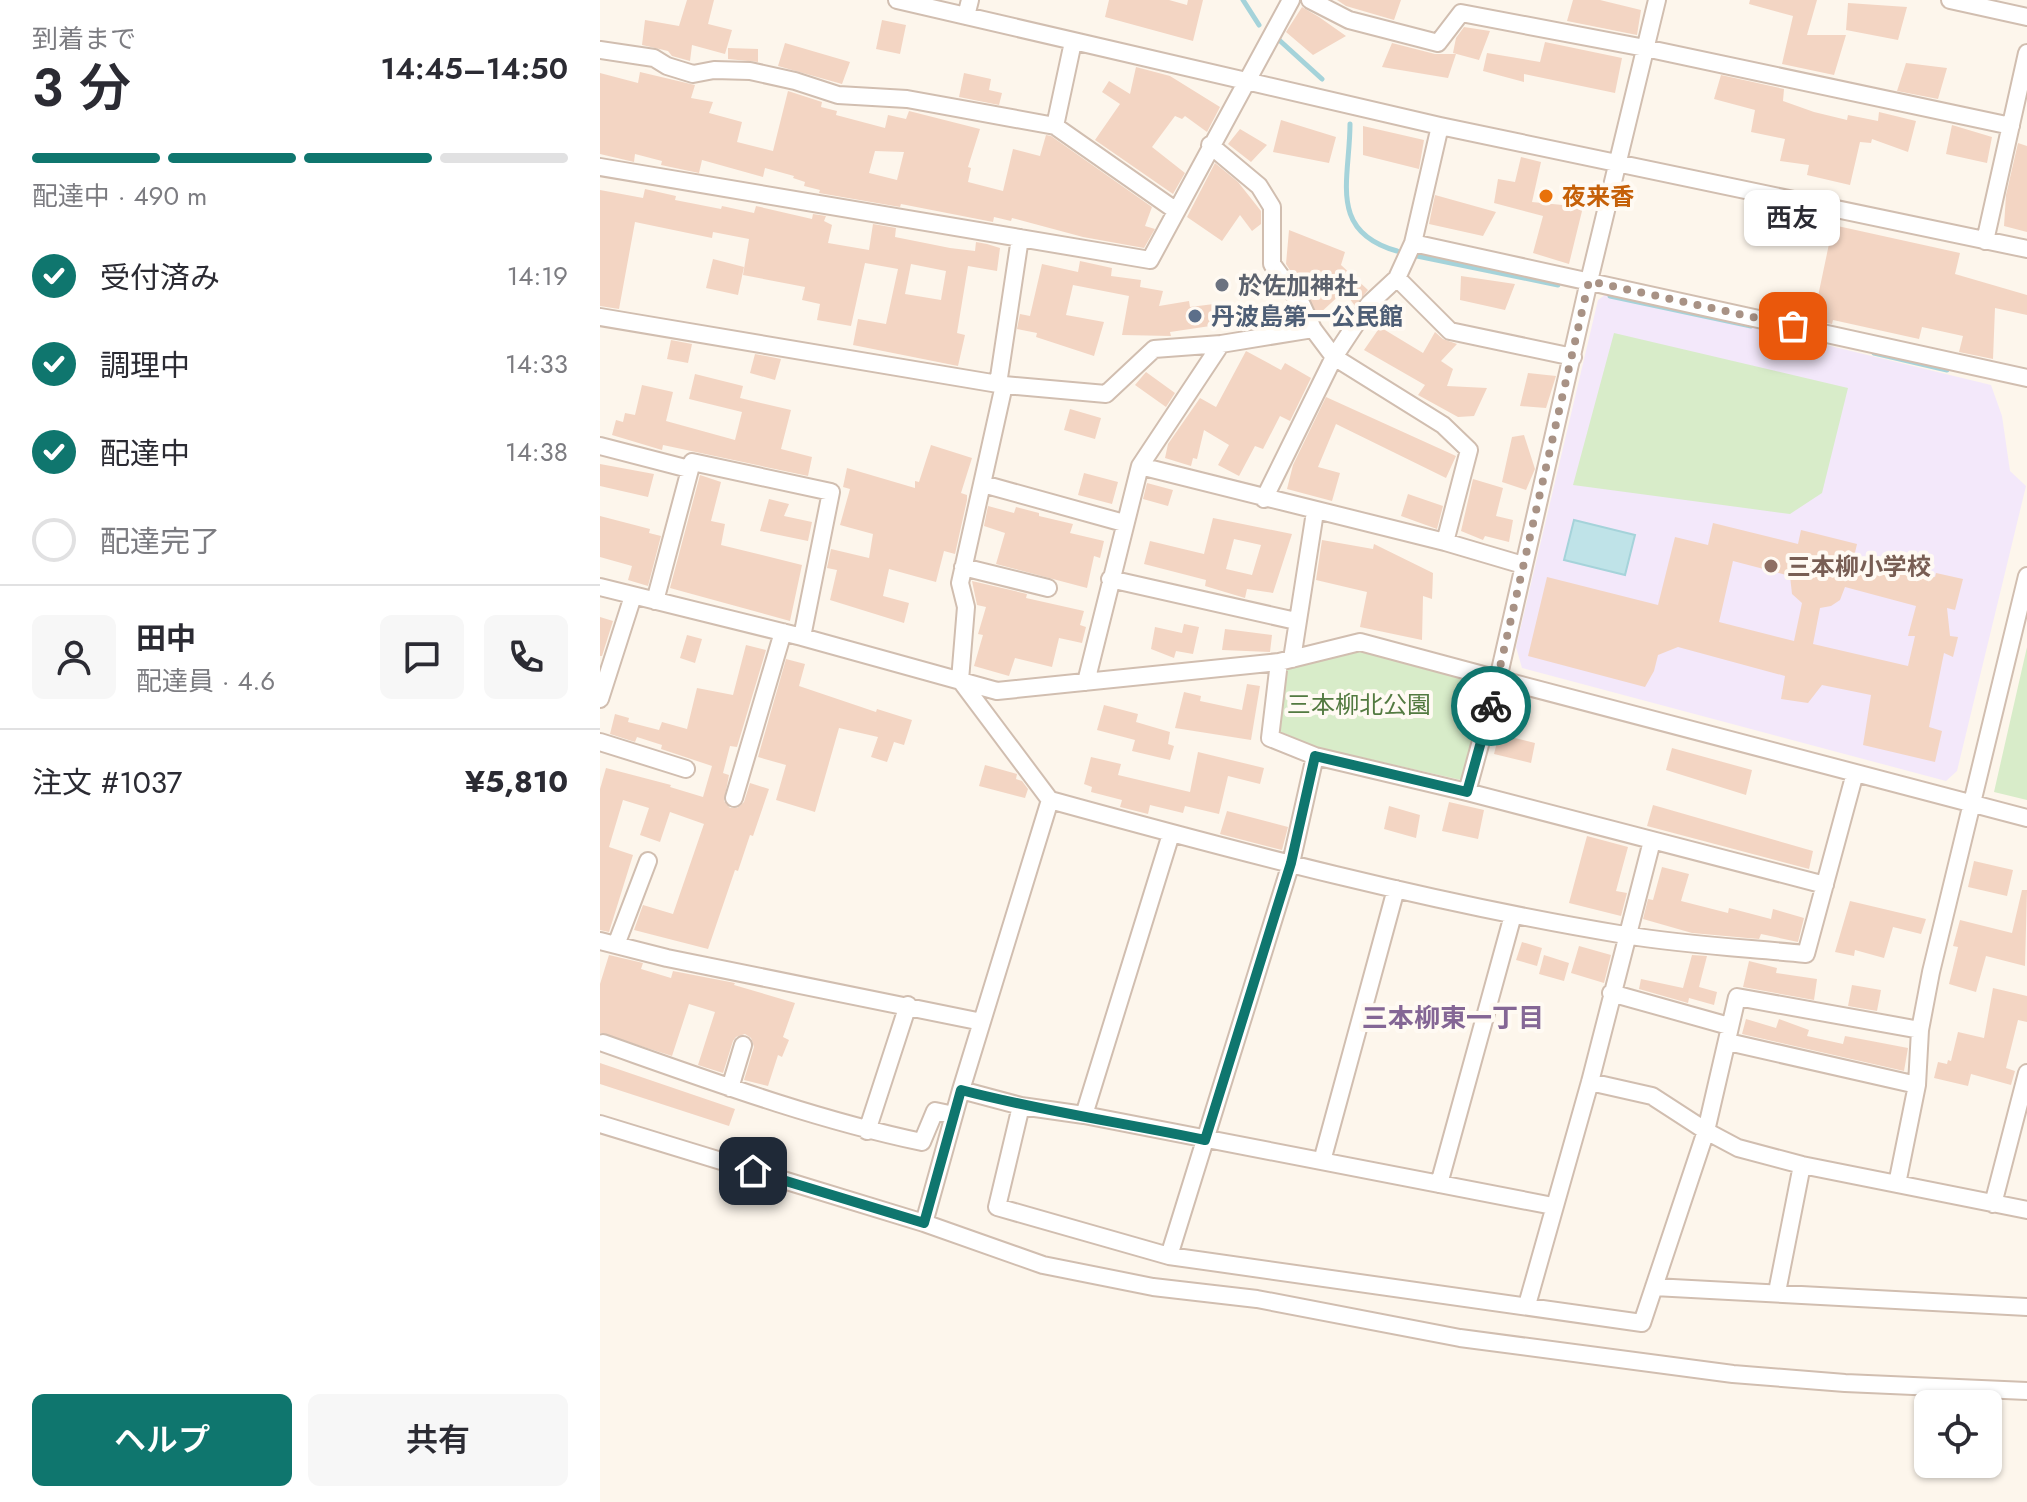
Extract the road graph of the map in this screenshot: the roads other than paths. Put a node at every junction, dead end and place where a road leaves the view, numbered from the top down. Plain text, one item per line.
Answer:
1 (897, 0) edge
2 (1291, 0) edge
3 (1310, 0) edge
4 (1657, 0) edge
5 (1950, 0) edge
6 (1458, 7) edge
7 (968, 8) edge
8 (2027, 17) edge
9 (1073, 42) junction
10 (1645, 48) junction
11 (600, 50) edge
12 (2027, 53) edge
13 (1246, 79) junction
14 (1055, 126) junction
15 (1440, 126) junction
16 (2011, 126) junction
17 (1210, 145) junction
18 (1619, 163) junction
19 (600, 167) edge
20 (1175, 210) junction
21 (1020, 238) junction
22 (1985, 241) junction
23 (1413, 243) junction
24 (2027, 249) edge
25 (1397, 278) junction
26 (1589, 281) junction
27 (600, 317) edge
28 (1313, 329) junction
29 (1221, 344) junction
30 (1334, 357) junction
31 (1573, 357) junction
32 (2027, 378) edge
33 (1001, 384) junction
34 (600, 446) edge
35 (1140, 466) junction
36 (689, 469) junction
37 (983, 484) junction
38 (1264, 499) junction
39 (1315, 512) junction
40 (1124, 523) junction
41 (1445, 542) junction
42 (1523, 565) junction
43 (963, 567) junction
44 (2027, 576) edge
45 (1110, 579) junction
46 (600, 587) edge
47 (1048, 588) dead end
48 (633, 596) junction
49 (655, 601) junction
50 (1296, 621) junction
51 (783, 632) junction
52 (802, 637) junction
53 (1285, 660) junction
54 (1498, 679) junction
55 (960, 680) junction
56 (1086, 682) junction
57 (600, 699) edge
58 (600, 742) edge
59 (1315, 756) junction
60 (686, 769) dead end
61 (1855, 773) junction
62 (1467, 792) junction
63 (734, 798) dead end
64 (1050, 800) junction
65 (1970, 804) junction
66 (2027, 818) edge
67 (1171, 834) junction
68 (1652, 841) junction
69 (648, 861) dead end
70 (1291, 863) junction
71 (1825, 885) junction
72 (1396, 889) junction
73 (1513, 915) junction
74 (1628, 936) junction
75 (608, 943) edge
76 (1611, 993) junction
77 (908, 1005) junction
78 (982, 1022) junction
79 (1920, 1030) junction
80 (1728, 1034) junction
81 (603, 1043) dead end
82 (743, 1045) dead end
83 (2027, 1073) edge
84 (1590, 1082) junction
85 (1917, 1085) junction
86 (730, 1088) junction
87 (961, 1090) junction
88 (1021, 1106) junction
89 (954, 1115) junction
90 (1084, 1115) junction
91 (600, 1124) edge
92 (867, 1131) junction
93 (1706, 1131) junction
94 (1205, 1140) junction
95 (1322, 1161) junction
96 (1802, 1165) junction
97 (1439, 1184) junction
98 (1897, 1184) junction
99 (1993, 1204) junction
100 (1553, 1206) junction
101 (2027, 1210) edge
102 (924, 1223) junction
103 (1169, 1256) junction
104 (1654, 1287) junction
105 (1777, 1292) junction
106 (1527, 1305) junction
107 (2027, 1307) edge
108 (2027, 1391) edge

1 - 7 street
2 - 13 street
3 - 6 street
4 - 10 street
5 - 8 street
6 - 10 street
7 - 9 street
9 - 13 street
9 - 14 street
10 - 16 street
10 - 18 street
11 - 14 street
12 - 16 street
13 - 15 street
13 - 17 street
14 - 20 street
15 - 18 street
15 - 23 street
16 - 22 street
17 - 20 street
17 - 28 street
18 - 22 street
18 - 26 street
19 - 21 street
20 - 21 street
21 - 33 street
22 - 24 street
23 - 25 street
23 - 26 street
25 - 30 street
25 - 31 street
26 - 31 street
26 - 32 street
27 - 33 street
28 - 29 street
28 - 30 street
29 - 33 street
29 - 35 street
30 - 38 street
30 - 41 street
31 - 42 street
33 - 37 street
34 - 36 street
35 - 38 street
35 - 40 street
36 - 49 street
36 - 52 street
37 - 40 street
37 - 43 street
38 - 39 street
39 - 41 street
39 - 50 street
40 - 45 street
41 - 42 street
42 - 54 street
43 - 47 street
43 - 55 street
44 - 65 street
45 - 50 street
45 - 56 street
46 - 48 street
48 - 49 street
48 - 57 street
49 - 51 street
50 - 53 street
51 - 52 street
51 - 63 street
52 - 55 street
53 - 54 street
53 - 56 street
53 - 59 street
54 - 61 street
54 - 62 street
55 - 56 street
55 - 64 street
58 - 60 street
59 - 62 street
59 - 70 street
61 - 65 street
61 - 71 street
62 - 68 street
64 - 67 street
64 - 78 street
65 - 66 street
65 - 79 street
67 - 70 street
67 - 90 street
68 - 71 street
68 - 74 street
69 - 75 street
70 - 72 street
70 - 94 street
71 - 74 street
72 - 73 street
72 - 95 street
73 - 74 street
73 - 97 street
74 - 76 street
75 - 77 street
76 - 80 street
76 - 84 street
77 - 78 street
77 - 92 street
78 - 87 street
79 - 80 street
79 - 85 street
80 - 85 street
80 - 93 street
81 - 86 street
82 - 86 street
83 - 99 street
84 - 93 street
84 - 100 street
85 - 98 street
86 - 92 street
87 - 88 street
87 - 89 street
88 - 90 street
88 - 103 street
89 - 92 street
89 - 102 street
90 - 94 street
91 - 102 street
93 - 96 street
93 - 104 street
94 - 95 street
94 - 103 street
95 - 97 street
96 - 98 street
96 - 105 street
97 - 100 street
98 - 99 street
99 - 101 street
100 - 106 street
102 - 108 street
103 - 106 street
104 - 105 street
104 - 106 street
105 - 107 street

